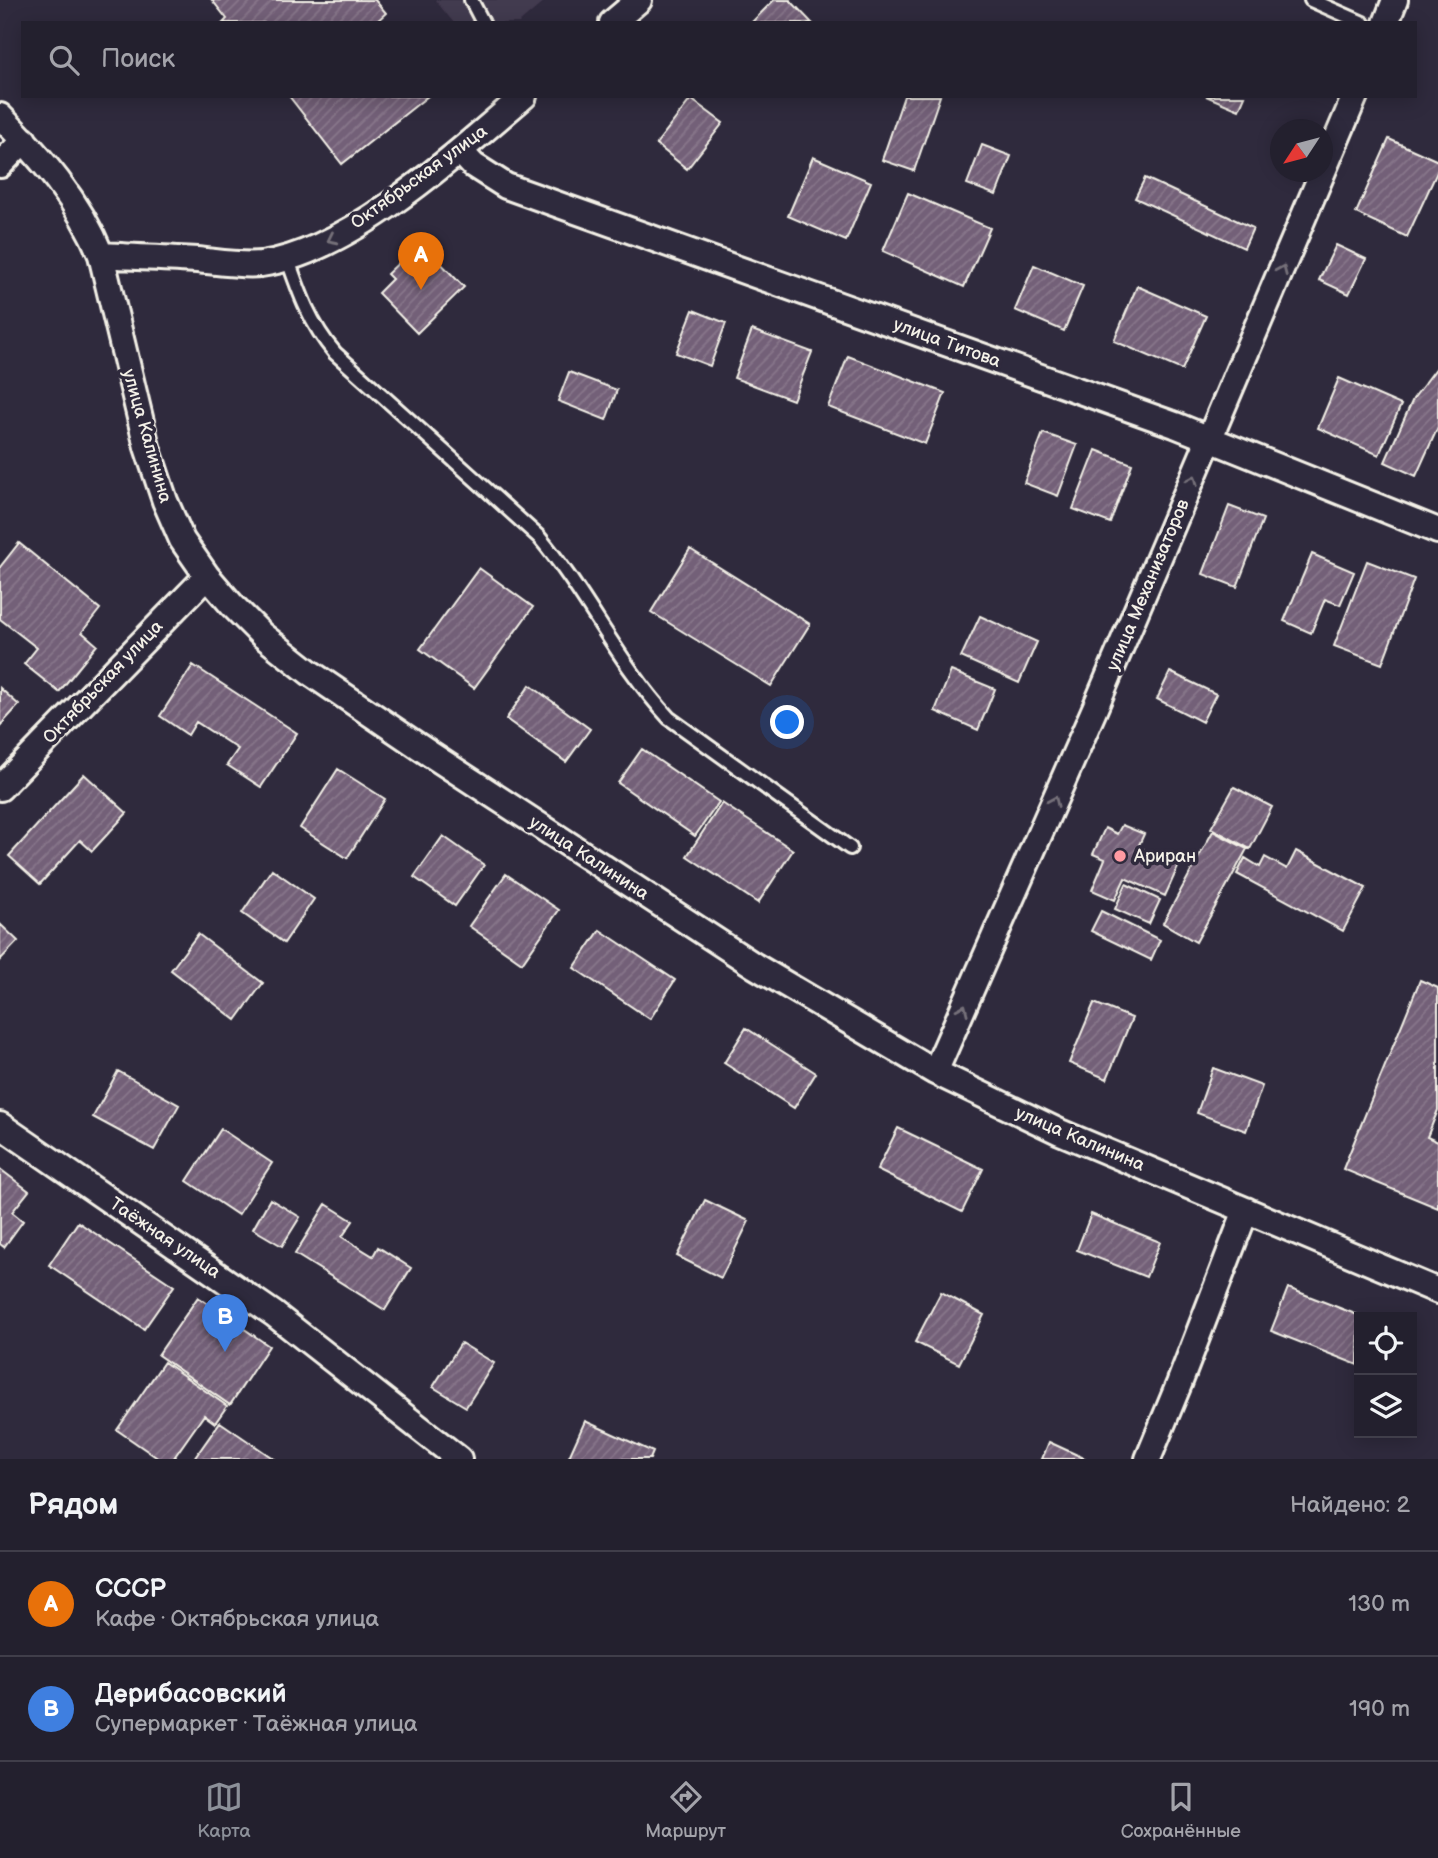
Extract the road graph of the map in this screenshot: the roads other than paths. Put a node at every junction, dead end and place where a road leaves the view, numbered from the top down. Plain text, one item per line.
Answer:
1 (471, 0) edge
2 (639, 0) edge
3 (1311, 0) edge
4 (1395, 0) edge
5 (482, 21) edge
6 (614, 21) edge
7 (1358, 21) edge
8 (1387, 21) edge
9 (520, 98) edge
10 (1354, 98) edge
11 (0, 116) edge
12 (24, 140) junction
13 (460, 151) junction
14 (0, 165) edge
15 (101, 255) junction
16 (287, 257) junction
17 (1210, 439) junction
18 (1438, 531) edge
19 (206, 576) junction
20 (0, 788) edge
21 (850, 848) dead end
22 (935, 1072) junction
23 (0, 1125) edge
24 (1245, 1210) junction
25 (1438, 1292) edge
26 (459, 1459) edge
27 (1148, 1459) edge

1 - 5 lane
2 - 6 street
3 - 7 lane
4 - 8 street
9 - 13 street, Октябрьская улица
17 -> 10 street, улица Механизаторов
11 - 12 street, улица Калинина
12 - 14 street
12 - 15 street, улица Калинина
13 -> 16 street, Октябрьская улица
13 - 17 street, улица Титова
15 - 16 street, Октябрьская улица
15 - 19 street, улица Калинина
16 - 21 lane
17 - 18 street, улица Титова
22 -> 17 street, улица Механизаторов
19 - 20 street, Октябрьская улица
19 - 22 street, улица Калинина
22 - 24 street, улица Калинина
23 - 26 street, Таёжная улица
24 - 25 street, улица Калинина
24 - 27 street

